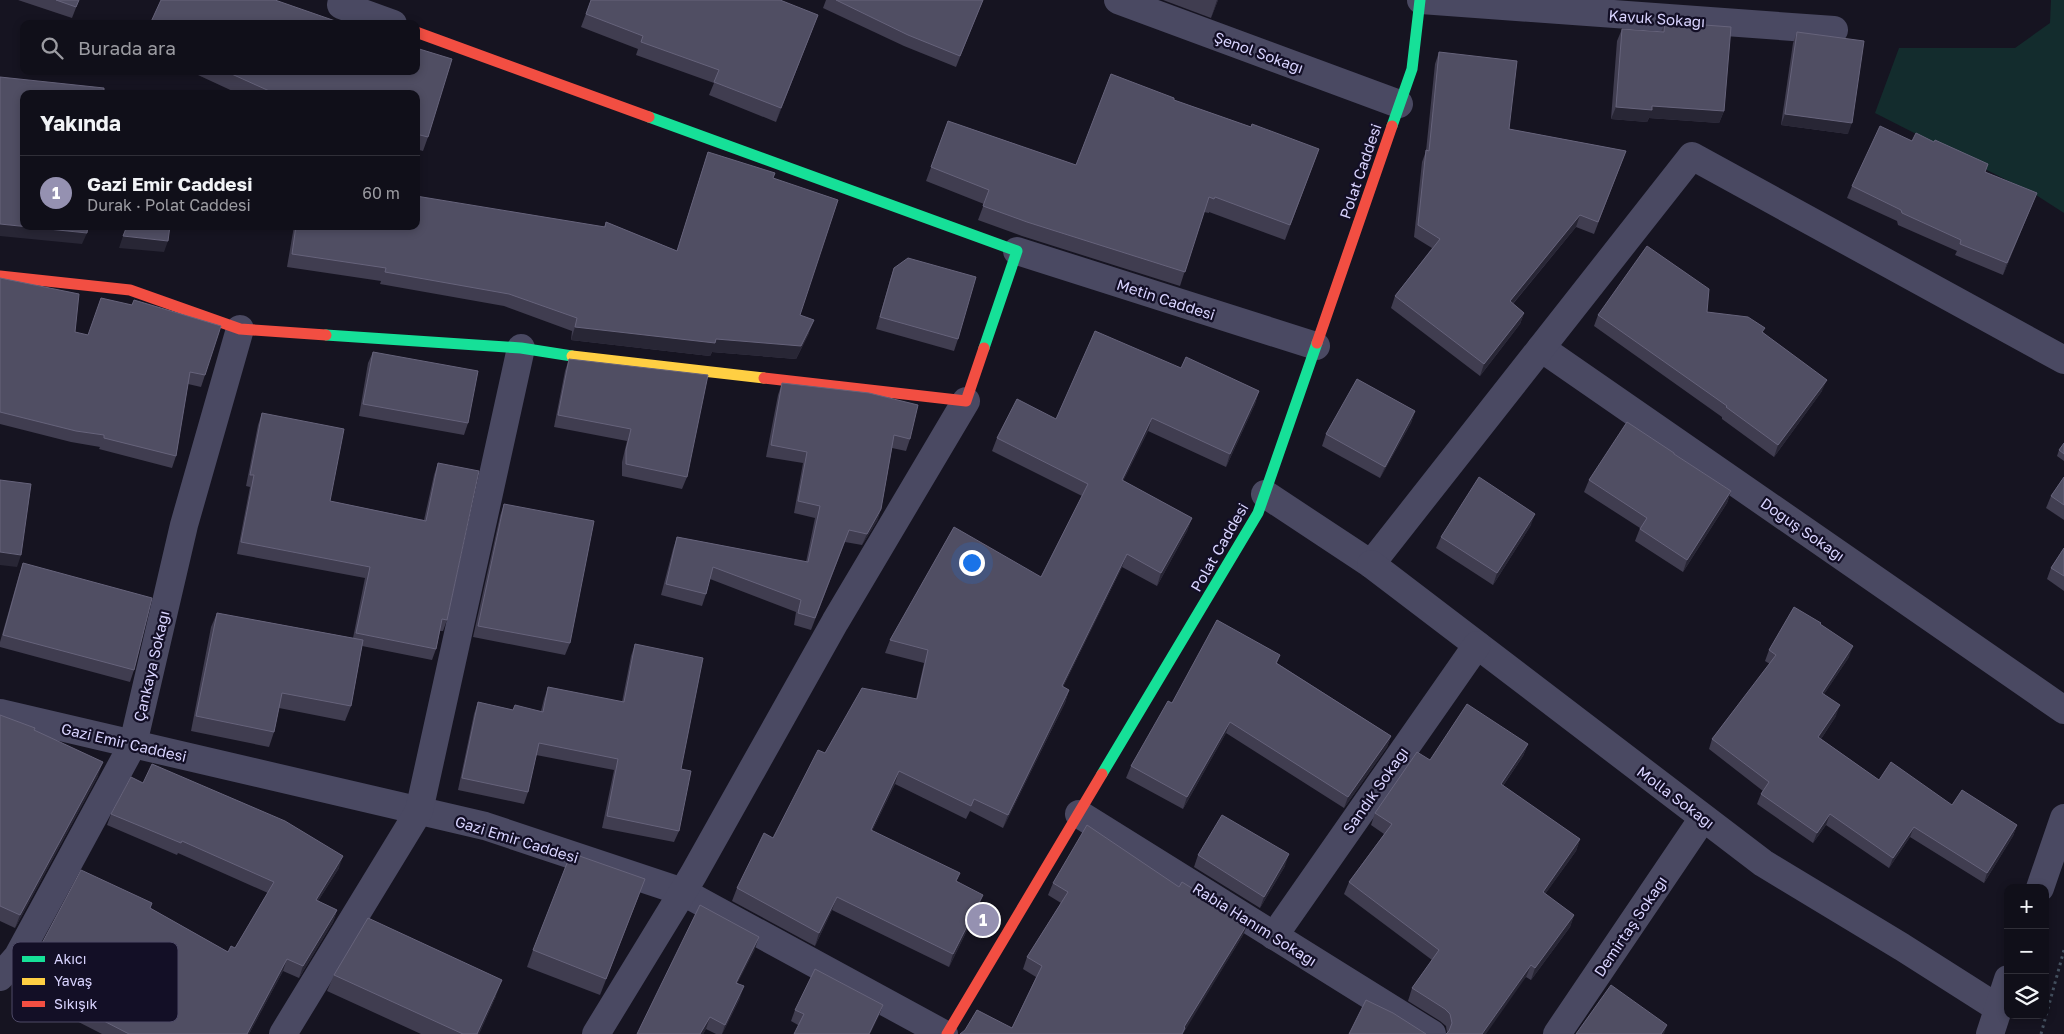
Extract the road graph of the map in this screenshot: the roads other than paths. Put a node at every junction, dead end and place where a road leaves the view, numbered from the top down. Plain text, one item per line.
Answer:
1 (1118, 0) edge
2 (1420, 0) edge
3 (337, 2) edge
4 (383, 20) edge
5 (1834, 30) dead end
6 (420, 33) edge
7 (1399, 104) junction
8 (1017, 251) junction
9 (0, 276) edge
10 (240, 329) junction
11 (1316, 346) junction
12 (521, 348) junction
13 (1541, 348) junction
14 (2064, 360) edge
15 (966, 401) junction
16 (1265, 494) junction
17 (1371, 564) junction
18 (1477, 645) junction
19 (2064, 710) edge
20 (0, 713) edge
21 (133, 744) junction
22 (418, 811) junction
23 (1079, 814) junction
24 (1703, 818) junction
25 (2064, 818) edge
26 (2041, 884) edge
27 (683, 892) junction
28 (1274, 936) junction
29 (26, 942) edge
30 (12, 963) edge
31 (0, 977) edge
32 (2004, 991) edge
33 (1998, 1008) junction
34 (283, 1034) edge
35 (596, 1034) edge
36 (946, 1034) edge
37 (1432, 1034) edge
38 (1557, 1034) edge
39 (1990, 1034) edge

1 - 7 street, Şenol Sokağı
2 - 5 street, Kavuk Sokağı
2 - 7 street, Polat Caddesi
3 - 4 street
6 - 8 street
7 - 11 street, Polat Caddesi
8 - 11 street, Metin Caddesi
8 - 15 street
9 - 10 street
10 - 12 street
10 - 21 street, Çankaya Sokağı
11 - 16 street, Polat Caddesi
12 - 15 street
12 - 22 street
13 - 14 street
13 - 17 street
13 - 19 street, Doğuş Sokağı
15 - 27 street
16 - 17 street, Molla Sokağı
16 - 23 street, Polat Caddesi
17 - 18 street, Molla Sokağı
18 - 24 street, Molla Sokağı
18 - 28 street, Sandık Sokağı
20 - 21 street, Gazi Emir Caddesi
21 - 22 street, Gazi Emir Caddesi
21 - 29 street, Çankaya Sokağı
22 - 27 street, Gazi Emir Caddesi
22 - 34 street
23 - 28 street, Rabia Hanım Sokağı
23 - 36 street, Polat Caddesi
24 - 33 street, Molla Sokağı
24 - 38 street, Demirtaş Sokağı
25 - 26 street
27 - 35 street
27 - 36 street, Gazi Emir Caddesi
28 - 37 street, Rabia Hanım Sokağı
30 - 31 street, Çankaya Sokağı
32 - 33 street
33 - 39 street

